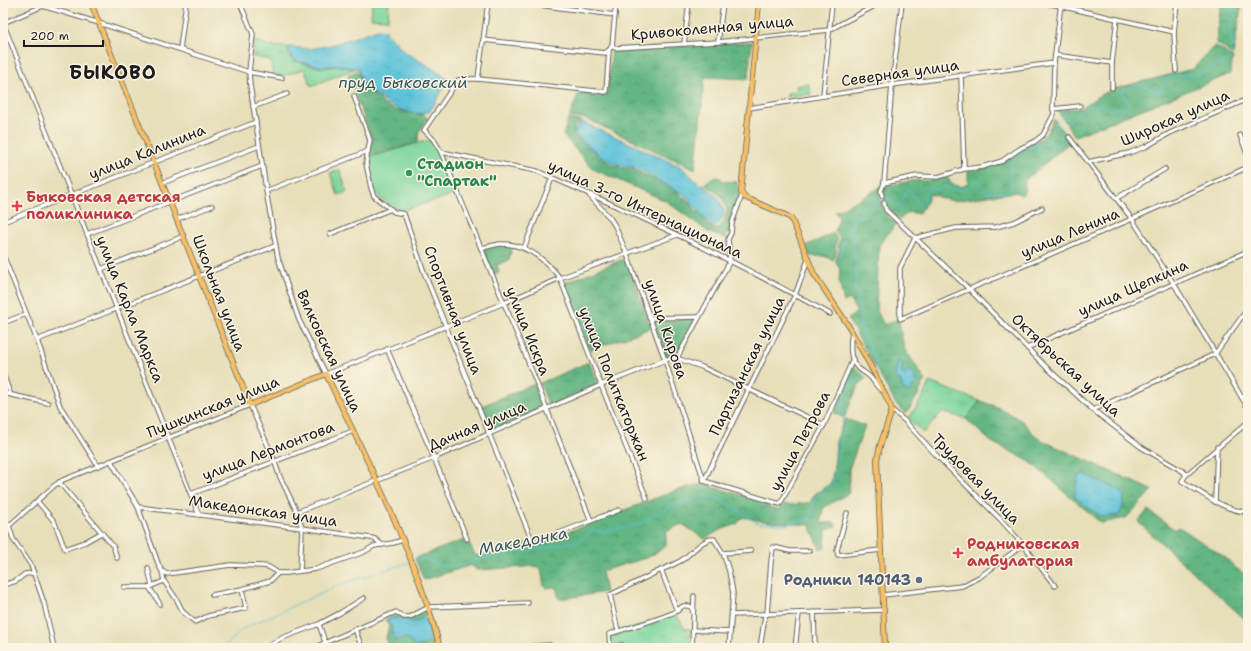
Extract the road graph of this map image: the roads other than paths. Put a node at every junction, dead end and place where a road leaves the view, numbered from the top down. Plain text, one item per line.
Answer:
1 (91, 3) edge
2 (186, 3) edge
3 (240, 3) edge
4 (488, 3) edge
5 (524, 3) edge
6 (580, 3) edge
7 (616, 3) edge
8 (689, 3) edge
9 (722, 3) edge
10 (759, 3) edge
11 (832, 3) edge
12 (880, 3) edge
13 (902, 3) edge
14 (1047, 3) edge
15 (1177, 3) edge
16 (44, 4) edge
17 (544, 4) edge
18 (1061, 5) edge
19 (579, 10) junction
20 (615, 15) junction
21 (1117, 19) junction
22 (3, 23) edge
23 (100, 23) junction
24 (829, 30) junction
25 (1174, 32) junction
26 (755, 38) junction
27 (483, 40) junction
28 (718, 42) junction
29 (684, 44) junction
30 (612, 46) junction
31 (180, 49) junction
32 (609, 50) junction
33 (1055, 55) junction
34 (1054, 62) junction
35 (1112, 63) junction
36 (1176, 71) dead end
37 (249, 72) junction
38 (961, 76) junction
39 (282, 78) dead end
40 (478, 79) junction
41 (892, 85) junction
42 (1112, 88) dead end
43 (287, 94) dead end
44 (354, 96) dead end
45 (823, 96) junction
46 (1248, 99) edge
47 (1080, 106) dead end
48 (253, 107) junction
49 (749, 108) junction
50 (1053, 109) junction
51 (256, 122) junction
52 (1240, 135) dead end
53 (1069, 137) dead end
54 (259, 146) junction
55 (368, 151) junction
56 (441, 152) junction
57 (1248, 156) edge
58 (154, 162) junction
59 (1088, 162) junction
60 (262, 166) junction
61 (1248, 167) edge
62 (964, 169) junction
63 (1165, 169) dead end
64 (552, 178) junction
65 (884, 182) junction
66 (162, 183) junction
67 (266, 191) junction
68 (72, 194) junction
69 (588, 194) junction
70 (742, 195) junction
71 (882, 196) dead end
72 (1117, 198) junction
73 (170, 202) junction
74 (884, 203) dead end
75 (212, 206) dead end
76 (1042, 208) dead end
77 (391, 209) junction
78 (177, 219) junction
79 (1132, 219) junction
80 (3, 222) edge
81 (87, 234) junction
82 (330, 234) dead end
83 (677, 235) junction
84 (184, 236) junction
85 (915, 238) junction
86 (275, 246) junction
87 (481, 248) junction
88 (524, 248) junction
89 (1248, 251) edge
90 (627, 254) junction
91 (3, 255) edge
92 (808, 260) junction
93 (730, 261) junction
94 (101, 270) junction
95 (200, 276) junction
96 (560, 278) junction
97 (1174, 284) junction
98 (970, 289) junction
99 (796, 295) junction
100 (504, 303) junction
101 (1248, 308) edge
102 (116, 309) junction
103 (26, 314) junction
104 (830, 314) dead end
105 (699, 317) junction
106 (649, 318) junction
107 (3, 323) edge
108 (446, 326) junction
109 (852, 332) junction
110 (37, 340) junction
111 (1027, 348) junction
112 (387, 349) junction
113 (1215, 354) junction
114 (676, 358) junction
115 (853, 359) junction
116 (665, 360) junction
117 (3, 374) edge
118 (326, 374) junction
119 (601, 385) junction
120 (749, 390) junction
121 (3, 392) edge
122 (885, 392) junction
123 (10, 393) junction
124 (1242, 397) junction
125 (1248, 397) edge
126 (48, 403) dead end
127 (250, 406) junction
128 (1248, 408) edge
129 (547, 409) junction
130 (892, 410) junction
131 (1093, 410) junction
132 (1248, 422) edge
133 (824, 425) junction
134 (353, 431) junction
135 (490, 434) junction
136 (168, 438) junction
137 (1218, 447) junction
138 (434, 458) junction
139 (111, 461) junction
140 (274, 462) junction
141 (98, 466) junction
142 (1186, 475) junction
143 (376, 480) junction
144 (704, 481) junction
145 (59, 482) junction
146 (191, 494) junction
147 (647, 499) dead end
148 (38, 501) junction
149 (1216, 502) junction
150 (138, 507) junction
151 (619, 510) dead end
152 (297, 512) junction
153 (1248, 512) edge
154 (847, 513) dead end
155 (199, 515) junction
156 (3, 517) edge
157 (591, 520) junction
158 (9, 526) junction
159 (302, 528) junction
160 (3, 531) edge
161 (101, 533) junction
162 (403, 540) junction
163 (467, 540) dead end
164 (382, 545) junction
165 (1023, 545) junction
166 (881, 550) junction
167 (751, 551) dead end
168 (810, 551) dead end
169 (723, 553) junction
170 (117, 558) dead end
171 (148, 568) dead end
172 (661, 570) junction
173 (162, 571) junction
174 (300, 571) junction
175 (33, 573) junction
176 (278, 573) junction
177 (164, 581) junction
178 (3, 584) edge
179 (151, 586) junction
180 (1055, 586) dead end
181 (124, 587) dead end
182 (242, 589) junction
183 (883, 594) junction
184 (212, 595) dead end
185 (694, 596) dead end
186 (364, 598) dead end
187 (528, 603) dead end
188 (160, 604) dead end
189 (429, 607) junction
190 (884, 610) junction
191 (677, 611) junction
192 (693, 612) junction
193 (814, 612) junction
194 (799, 613) junction
195 (767, 614) junction
196 (732, 615) junction
197 (319, 624) junction
198 (355, 629) junction
199 (693, 630) junction
200 (618, 631) junction
201 (730, 632) junction
202 (325, 642) junction
203 (623, 647) edge
204 (54, 648) edge
205 (265, 648) edge
206 (313, 648) edge
207 (362, 648) edge
208 (440, 648) edge
209 (522, 648) edge
210 (550, 648) edge
211 (610, 648) edge
212 (692, 648) edge
213 (729, 648) edge
214 (760, 648) edge
215 (795, 648) edge
216 (815, 648) edge
217 (885, 648) edge

1 - 23 main road, Школьная улица
2 - 31 street
3 - 37 street, Вялковская улица
4 - 27 street
5 - 17 street
6 - 19 street
7 - 20 street
8 - 29 street
9 - 28 street
10 - 26 main road
11 - 24 street
12 - 24 street, Кривоколенная улица
13 - 41 street
14 - 18 street
15 - 25 street
16 - 22 street
16 - 23 street
17 - 19 street
18 - 21 street
18 - 33 street
19 - 20 street
20 - 30 street
21 - 25 street
21 - 35 street
22 - 68 street, улица Карла Маркса
23 - 31 street
23 - 58 main road, Школьная улица
24 - 26 street, Кривоколенная улица
24 - 45 street
25 - 36 street
26 - 28 street, Кривоколенная улица
26 - 49 main road
27 - 32 street
27 - 40 street
28 - 29 street, Кривоколенная улица
29 - 30 street, Кривоколенная улица
30 - 32 street
31 - 37 street
32 - 40 street
33 - 34 street
33 - 35 street
34 - 38 street, Северная улица
34 - 50 street
35 - 42 street
37 - 39 street
37 - 48 street, Вялковская улица
38 - 41 street, Северная улица
38 - 62 street
40 - 56 street, улица Искра
41 - 45 street, Северная улица
41 - 65 street
43 - 48 street
44 - 55 street, Спортивная улица
45 - 49 street, Северная улица
46 - 59 street, Широкая улица
47 - 50 street
48 - 51 street, Вялковская улица
49 - 70 main road
50 - 62 street
51 - 54 street, Вялковская улица
51 - 58 street, улица Калинина
52 - 57 street
53 - 59 street
54 - 60 street, Вялковская улица
54 - 66 street
55 - 67 street
55 - 77 street, Спортивная улица
56 - 64 street, улица 3-го Интернационала
56 - 87 street, улица Искра
58 - 66 main road, Школьная улица
58 - 68 street, улица Калинина
59 - 72 street
60 - 67 street, Вялковская улица
60 - 73 street
61 - 79 street, улица Ленина
62 - 65 street
63 - 72 street
64 - 69 street, улица 3-го Интернационала
64 - 88 street
65 - 71 street
66 - 73 main road, Школьная улица
67 - 86 street, Вялковская улица
68 - 80 street, улица Калинина
68 - 81 street, улица Карла Маркса
69 - 83 street, улица 3-го Интернационала
69 - 90 street, улица Кирова
70 - 92 main road
70 - 93 street
72 - 79 street
73 - 78 main road, Школьная улица
73 - 81 street
74 - 85 street, Октябрьская улица
75 - 78 street
76 - 85 street
77 - 82 street
77 - 108 street, Спортивная улица
78 - 84 main road, Школьная улица
79 - 97 street
79 - 98 street, улица Ленина
81 - 94 street, улица Карла Маркса
83 - 90 street, Пушкинская улица
83 - 93 street, улица 3-го Интернационала
84 - 94 street
84 - 95 main road, Школьная улица
85 - 98 street, Октябрьская улица
85 - 98 street, улица Ленина
86 - 95 street
86 - 118 street, Вялковская улица
87 - 88 street, улица Политкаторжан
87 - 100 street, улица Искра
88 - 96 street, улица Политкаторжан
89 - 97 street, улица Щепкина
90 - 96 street, Пушкинская улица
90 - 106 street, улица Кирова
91 - 103 street
92 - 99 street, Партизанская улица
92 - 109 main road
93 - 99 street, улица 3-го Интернационала
93 - 105 street
94 - 102 street, улица Карла Маркса
95 - 102 street
95 - 127 main road, Школьная улица
96 - 100 street, Пушкинская улица
96 - 119 street, улица Политкаторжан
97 - 111 street, улица Щепкина
97 - 113 street
98 - 111 street, Октябрьская улица
99 - 104 street, улица 3-го Интернационала
99 - 120 street, Партизанская улица
100 - 108 street, Пушкинская улица
100 - 129 street, улица Искра
101 - 113 street
102 - 110 street
102 - 136 street, улица Карла Маркса
103 - 107 street
103 - 110 street
105 - 106 street
105 - 114 street
106 - 116 street, улица Кирова
108 - 112 street, Пушкинская улица
108 - 135 street, Спортивная улица
109 - 115 street
109 - 122 main road
110 - 141 street
111 - 131 street, Октябрьская улица
112 - 118 street, Пушкинская улица
112 - 138 street
113 - 124 street
113 - 131 street
114 - 116 street, Дачная улица
114 - 120 street
115 - 122 street
115 - 133 street, улица Петрова
116 - 119 street, Дачная улица
116 - 144 street, улица Кирова
117 - 123 street
118 - 127 main road, Пушкинская улица
118 - 134 main road, Вялковская улица
119 - 129 street, Дачная улица
119 - 147 street, улица Политкаторжан
120 - 133 street
120 - 144 street, Партизанская улица
121 - 123 street
122 - 130 main road
123 - 126 street
124 - 125 street
124 - 128 street
127 - 136 street, Пушкинская улица
127 - 140 street, Школьная улица
129 - 135 street, Дачная улица
129 - 157 street, улица Искра
130 - 165 street, Трудовая улица
130 - 166 main road
131 - 142 street, Октябрьская улица
132 - 137 street
133 - 144 street, улица Петрова
134 - 140 street, улица Лермонтова
134 - 143 main road, Вялковская улица
135 - 138 street, Дачная улица
135 - 157 street, Спортивная улица
136 - 139 street, Пушкинская улица
136 - 146 street, улица Карла Маркса
137 - 142 street
137 - 149 street
138 - 143 street, Дачная улица
138 - 163 street
139 - 141 street, Пушкинская улица
139 - 150 street
140 - 146 street, улица Лермонтова
140 - 152 street, Школьная улица
141 - 145 street, Пушкинская улица
142 - 149 street, Октябрьская улица
143 - 152 street, Дачная улица
143 - 162 main road, Вялковская улица
145 - 148 street, Пушкинская улица
145 - 161 street
146 - 155 street, улица Карла Маркса
148 - 158 street, Пушкинская улица
148 - 161 street
149 - 153 street, Октябрьская улица
150 - 155 street, Македонская улица
150 - 173 street
151 - 157 street
152 - 159 street, Школьная улица
154 - 166 street
155 - 159 street, Македонская улица
156 - 158 street
158 - 160 street, Пушкинская улица
158 - 175 street
159 - 164 street, Македонская улица
159 - 174 street, Школьная улица
161 - 170 street
162 - 164 street
162 - 189 main road, Вялковская улица
164 - 174 street
165 - 180 street, Трудовая улица
165 - 183 street
166 - 183 main road
167 - 169 street
168 - 195 street
169 - 172 street
169 - 196 street
171 - 179 street
172 - 191 street
172 - 200 street
173 - 176 street
173 - 177 street
174 - 176 street
175 - 178 street
175 - 204 street
176 - 182 street
177 - 179 street
177 - 182 street
179 - 181 street
179 - 188 street
182 - 184 street
183 - 190 main road
185 - 192 street
186 - 197 street
187 - 189 street
189 - 198 street
189 - 208 main road, Вялковская улица
190 - 193 street
190 - 217 main road
191 - 192 street
191 - 200 street
192 - 199 street
193 - 194 street
193 - 216 street
194 - 195 street
194 - 215 street
195 - 196 street
195 - 214 street
196 - 201 street
197 - 202 street
197 - 205 street
198 - 202 street
198 - 207 street
199 - 201 street
199 - 212 street
200 - 211 street
201 - 213 street
202 - 206 street
203 - 211 street
209 - 210 street

